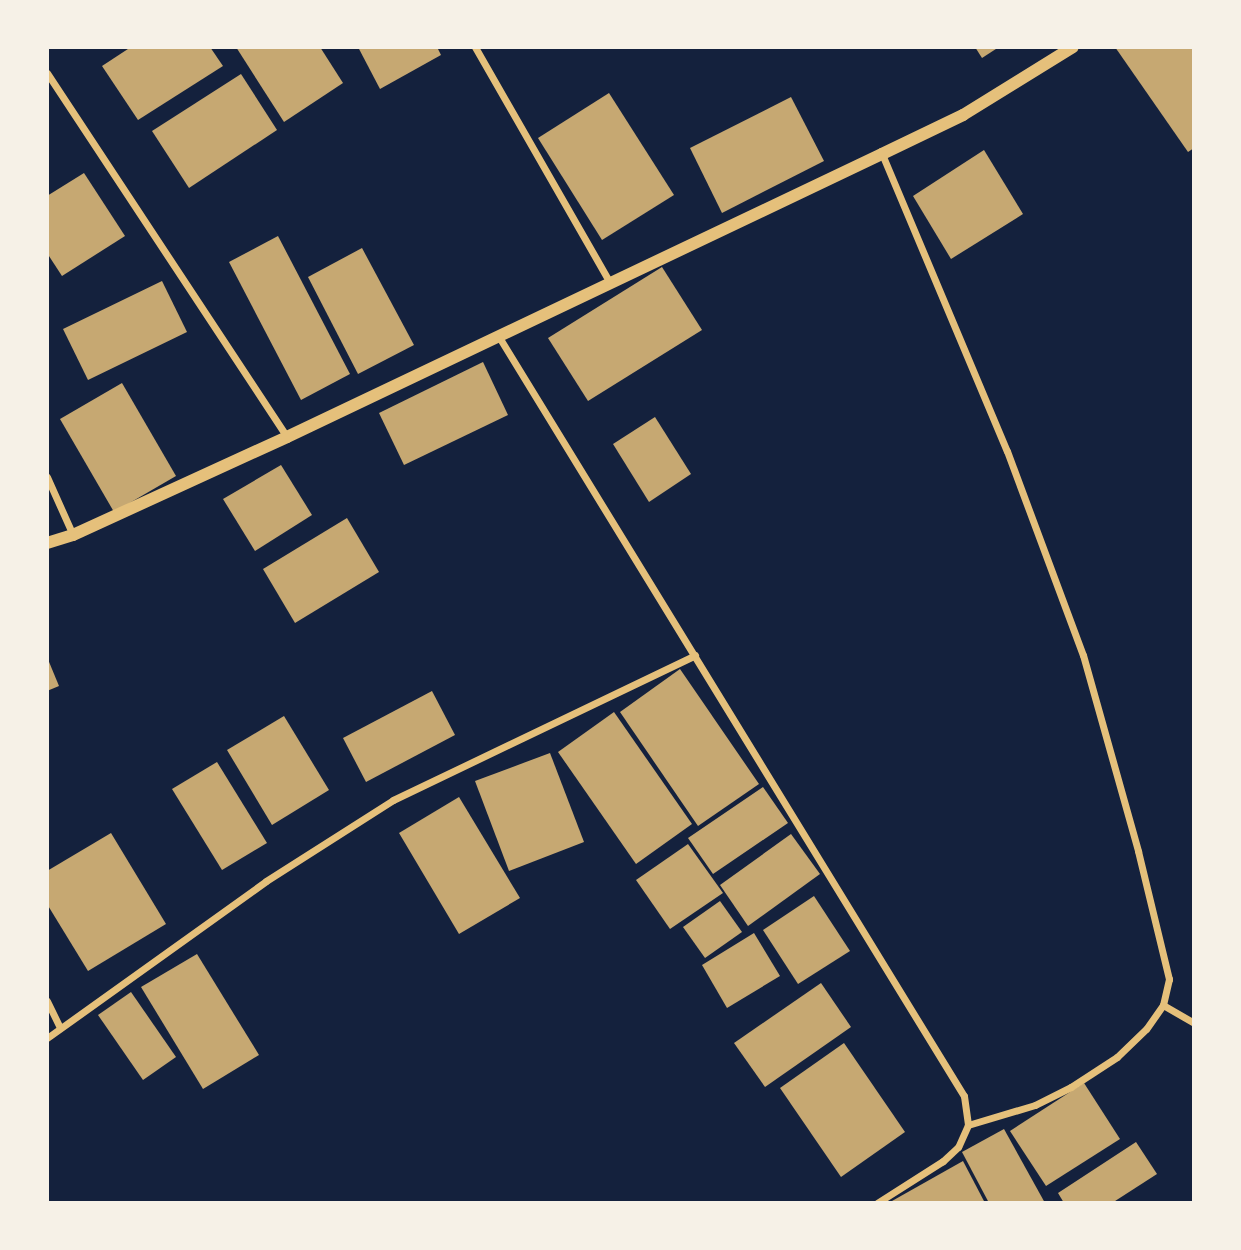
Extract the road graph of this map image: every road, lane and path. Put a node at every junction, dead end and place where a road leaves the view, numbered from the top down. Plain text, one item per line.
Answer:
1 (474, 47) edge
2 (1066, 50) edge
3 (47, 73) edge
4 (882, 154) junction
5 (611, 284) junction
6 (499, 337) junction
7 (287, 437) junction
8 (47, 477) edge
9 (73, 535) junction
10 (47, 543) edge
11 (695, 655) junction
12 (47, 1001) edge
13 (1163, 1004) junction
14 (1194, 1023) edge
15 (60, 1028) junction
16 (47, 1038) edge
17 (968, 1125) junction
18 (877, 1203) edge

1 - 5 street
2 - 4 street
3 - 7 street
4 - 5 street
4 - 13 street
5 - 6 street
6 - 7 street
6 - 11 street
7 - 9 street
8 - 9 street
9 - 10 street
11 - 15 street
11 - 17 street
12 - 15 street
13 - 14 street
13 - 17 street
15 - 16 street
17 - 18 street

